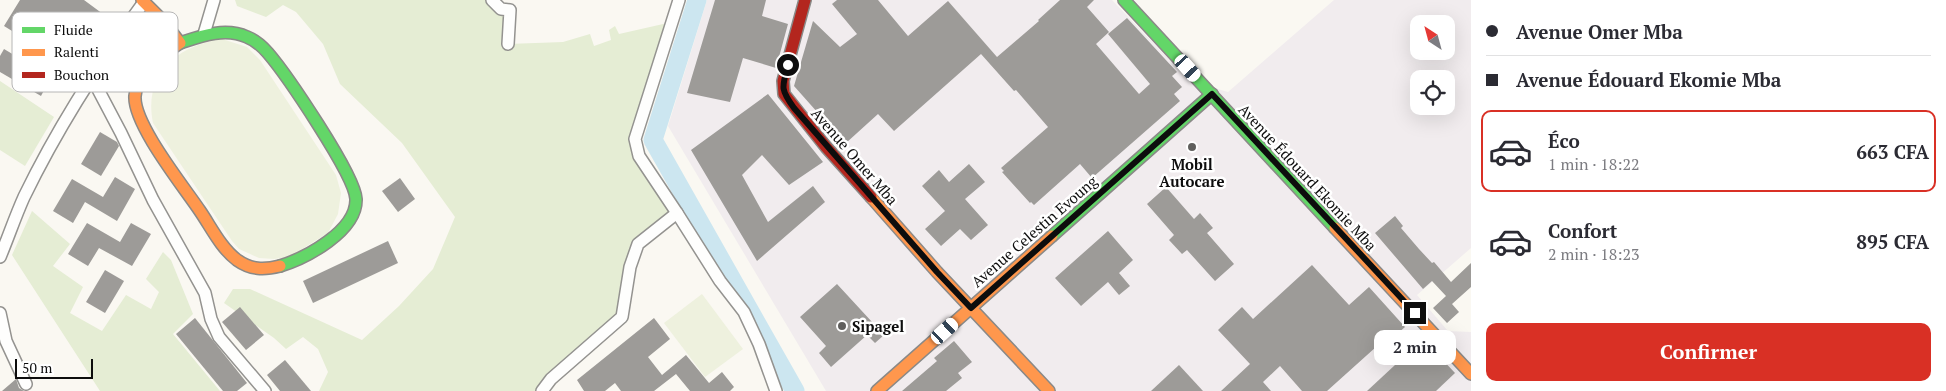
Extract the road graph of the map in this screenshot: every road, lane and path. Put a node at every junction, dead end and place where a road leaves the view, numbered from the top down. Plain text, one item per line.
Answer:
1 (214, 0) edge
2 (492, 0) edge
3 (679, 0) edge
4 (805, 0) edge
5 (1124, 0) edge
6 (143, 1) edge
7 (136, 12) edge
8 (154, 12) edge
9 (204, 34) junction
10 (178, 40) edge
11 (180, 43) joint
12 (508, 44) dead end
13 (84, 92) edge
14 (99, 92) edge
15 (136, 92) edge
16 (1212, 94) junction
17 (677, 213) junction
18 (0, 258) edge
19 (971, 308) junction
20 (0, 313) edge
21 (1471, 374) edge
22 (26, 384) dead end
23 (265, 391) edge
24 (542, 391) edge
25 (776, 391) edge
26 (877, 391) edge
27 (1049, 391) edge

1 - 9 street
2 - 12 street
3 - 17 street
4 - 19 street, Avenue Omer Mba
5 - 16 street, Avenue Édouard Ekomie Mba
6 - 7 street
6 - 8 street
9 - 11 street
9 - 15 street
10 - 11 street
13 - 18 street
14 - 23 street
16 - 19 street, Avenue Celestin Evoung
16 - 21 street, Avenue Édouard Ekomie Mba
17 - 24 street
17 - 25 street
19 - 26 street, Avenue Celestin Evoung
19 - 27 street, Avenue Omer Mba
20 - 22 street

